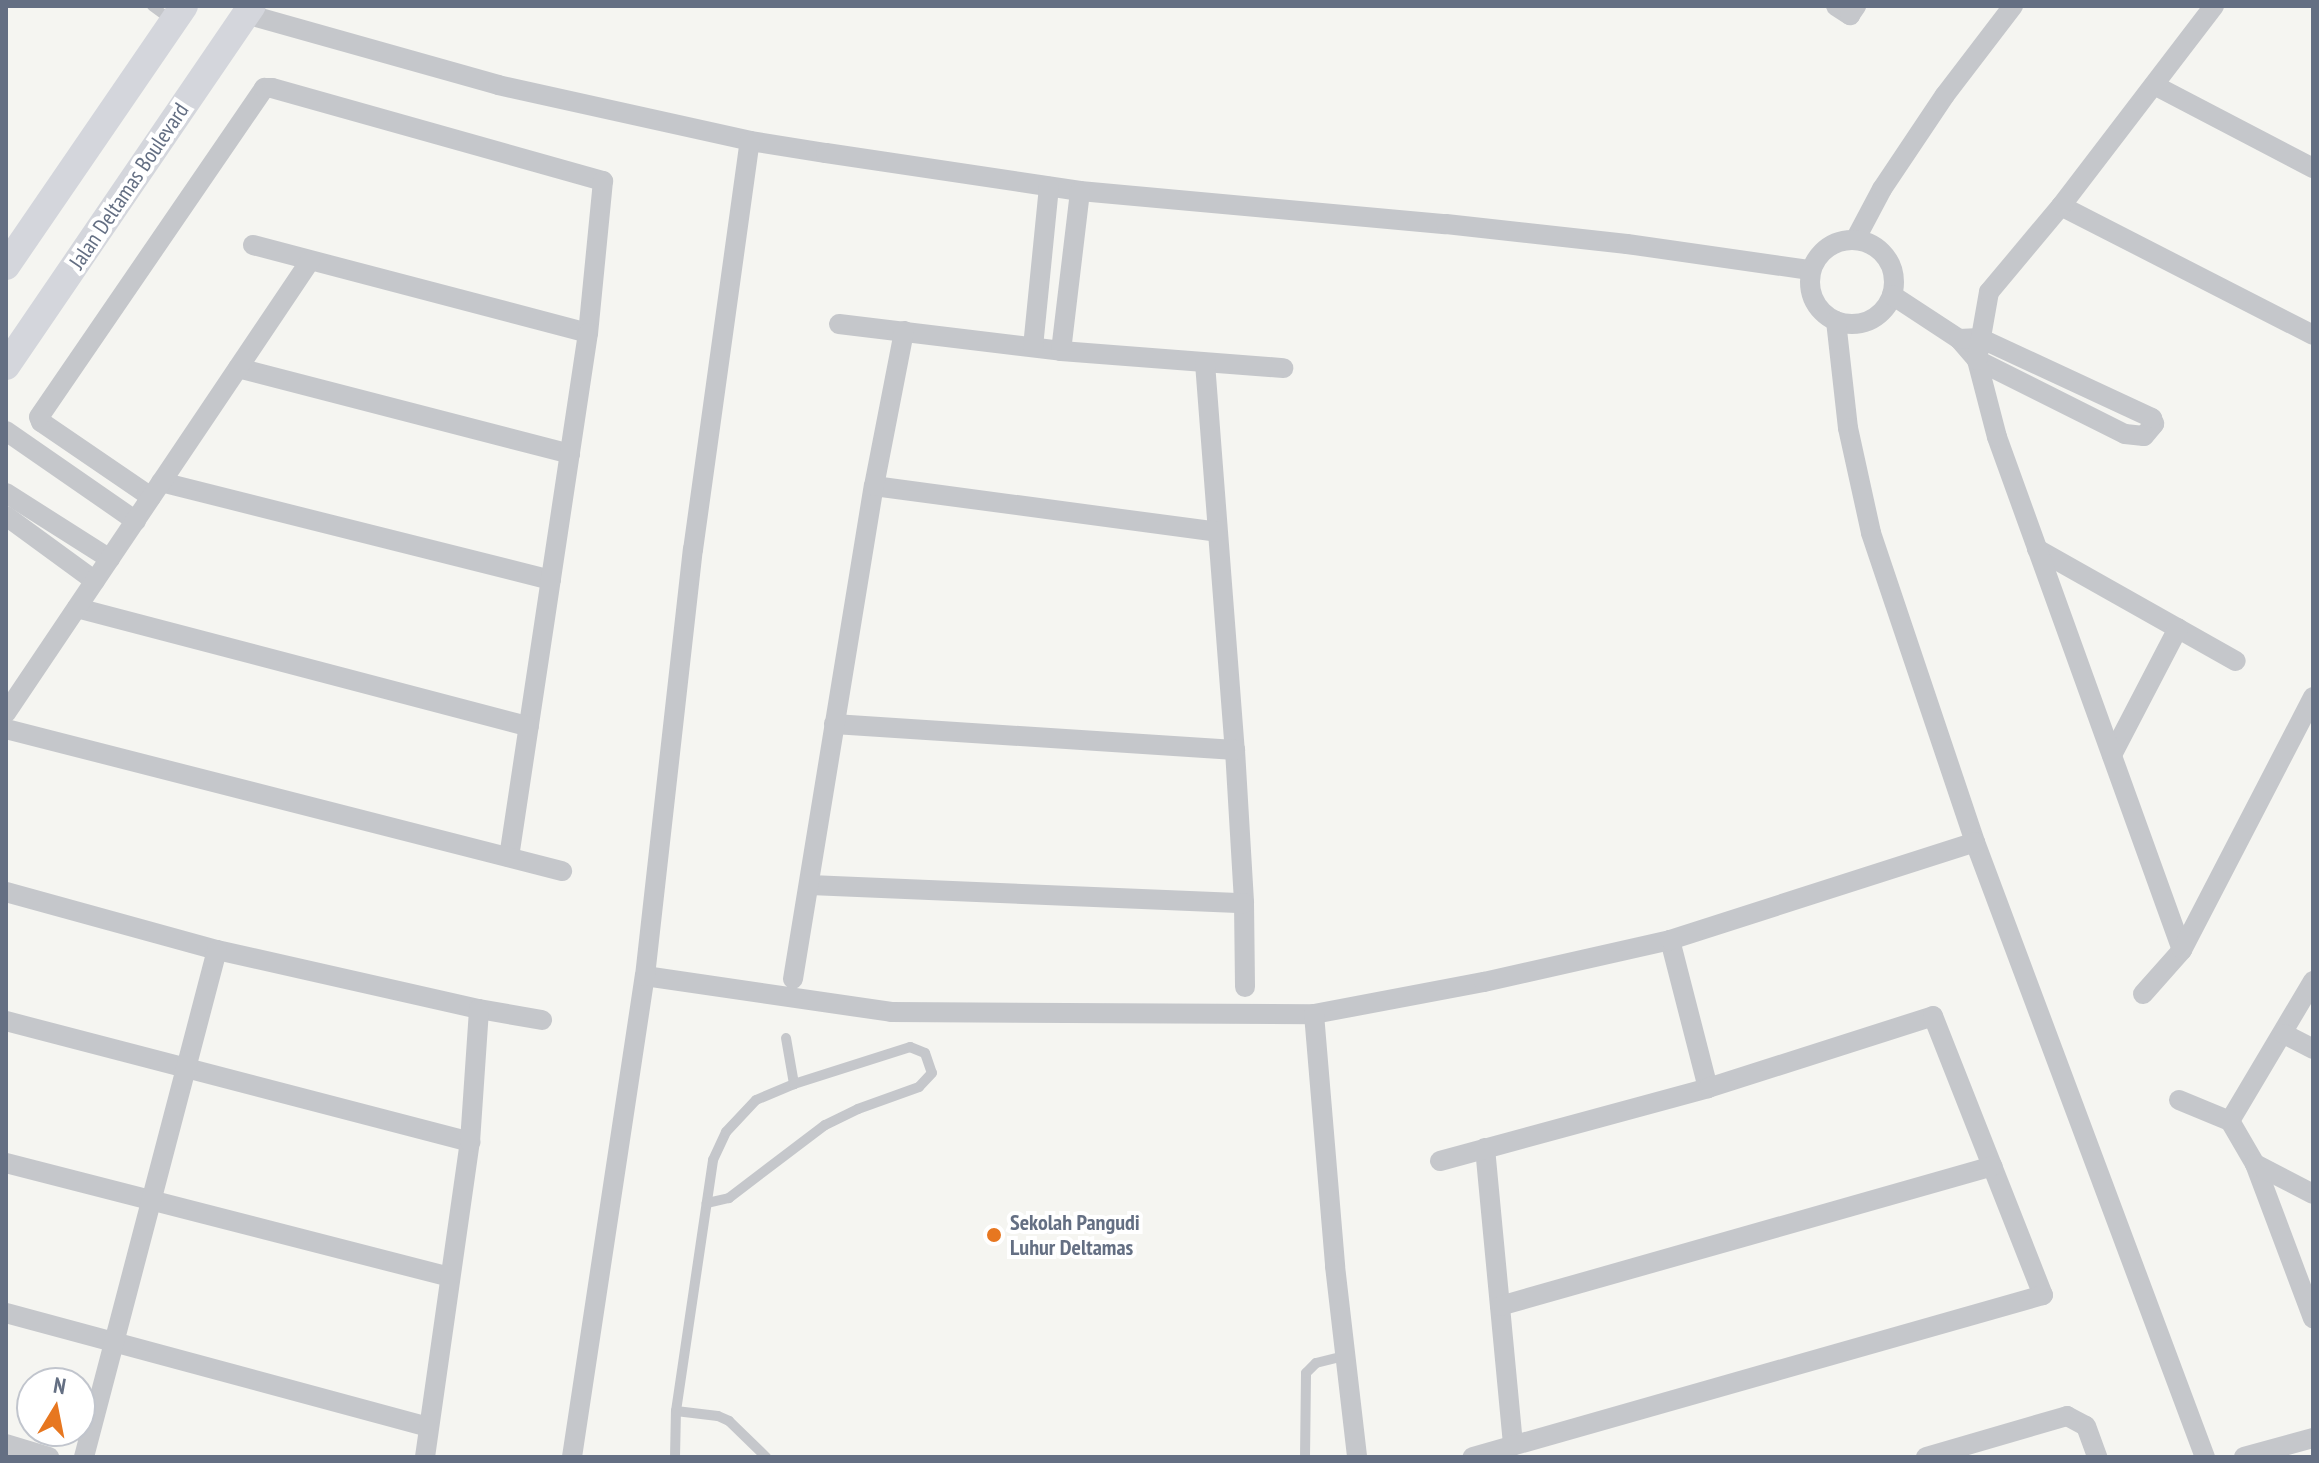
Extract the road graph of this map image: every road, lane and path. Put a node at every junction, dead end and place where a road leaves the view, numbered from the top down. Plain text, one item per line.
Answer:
1 (1836, 6) edge
2 (1856, 6) edge
3 (2013, 6) edge
4 (2214, 6) edge
5 (249, 10) edge
6 (170, 11) edge
7 (2154, 85) junction
8 (750, 141) junction
9 (2313, 168) edge
10 (1049, 187) junction
11 (1080, 191) junction
12 (2061, 206) junction
13 (1855, 240) junction
14 (253, 245) dead end
15 (310, 261) junction
16 (6, 266) edge
17 (1810, 270) junction
18 (1892, 295) junction
19 (1836, 321) junction
20 (839, 324) dead end
21 (2311, 329) edge
22 (904, 331) junction
23 (588, 333) junction
24 (1980, 338) junction
25 (1959, 339) junction
26 (1033, 347) junction
27 (1061, 351) junction
28 (1977, 360) junction
29 (1205, 363) junction
30 (6, 366) edge
31 (238, 368) junction
32 (1283, 368) dead end
33 (6, 431) edge
34 (570, 454) junction
35 (874, 486) junction
36 (156, 490) junction
37 (6, 493) edge
38 (6, 516) edge
39 (136, 521) junction
40 (1217, 532) junction
41 (2037, 549) junction
42 (110, 559) junction
43 (551, 580) junction
44 (95, 581) junction
45 (77, 608) junction
46 (2178, 628) junction
47 (2236, 661) dead end
48 (2313, 697) edge
49 (6, 713) edge
50 (834, 724) junction
51 (529, 727) junction
52 (6, 729) edge
53 (1235, 750) junction
54 (2112, 755) junction
55 (1975, 842) junction
56 (509, 857) junction
57 (562, 871) dead end
58 (810, 885) junction
59 (6, 892) edge
60 (1244, 903) junction
61 (1670, 940) junction
62 (217, 950) junction
63 (2182, 950) junction
64 (645, 976) junction
65 (793, 979) dead end
66 (2313, 981) edge
67 (1245, 987) dead end
68 (2143, 994) dead end
69 (479, 1009) junction
70 (1314, 1014) junction
71 (542, 1020) dead end
72 (6, 1021) edge
73 (2284, 1034) junction
74 (786, 1038) dead end
75 (2313, 1049) edge
76 (189, 1068) junction
77 (794, 1084) junction
78 (1708, 1088) junction
79 (2179, 1100) dead end
80 (2230, 1121) junction
81 (470, 1142) junction
82 (1485, 1148) junction
83 (1440, 1161) dead end
84 (6, 1163) edge
85 (2255, 1164) junction
86 (1993, 1166) junction
87 (2313, 1194) edge
88 (154, 1200) junction
89 (707, 1203) junction
90 (450, 1277) junction
91 (1500, 1306) junction
92 (6, 1313) edge
93 (2313, 1318) edge
94 (115, 1342) junction
95 (1345, 1356) junction
96 (676, 1411) junction
97 (428, 1427) junction
98 (2313, 1438) edge
99 (6, 1444) edge
100 (1513, 1446) junction
101 (49, 1457) edge
102 (84, 1457) edge
103 (425, 1457) edge
104 (572, 1457) edge
105 (675, 1457) edge
106 (766, 1457) edge
107 (1305, 1457) edge
108 (1357, 1457) edge
109 (1473, 1457) edge
110 (1926, 1457) edge
111 (2097, 1457) edge
112 (2205, 1457) edge
113 (2244, 1457) edge

1 - 2 street
3 - 13 street
4 - 7 street
5 - 8 street
5 - 30 street, Jalan Deltamas Boulevard
6 - 16 street
7 - 9 street
7 - 12 street
8 - 10 street
8 - 64 street
10 - 11 street
10 - 26 street
11 - 17 street
11 - 27 street
12 - 21 street
12 - 24 street
13 - 17 street
13 - 18 street
14 - 15 street
15 - 23 street
15 - 31 street
17 - 19 street
18 - 19 street
18 - 25 street
19 - 55 street
20 - 22 street
22 - 26 street
22 - 35 street
23 - 34 street
23 - 36 street
24 - 25 street
24 - 28 street
24 - 28 street
25 - 28 street
26 - 27 street
27 - 29 street
28 - 41 street
29 - 32 street
29 - 40 street
31 - 34 street
31 - 36 street
33 - 39 street
34 - 43 street
35 - 40 street
35 - 50 street
36 - 39 street
36 - 43 street
37 - 42 street
38 - 44 street
39 - 42 street
40 - 53 street
41 - 46 street
41 - 54 street
42 - 44 street
43 - 51 street
44 - 45 street
45 - 49 street
45 - 51 street
46 - 47 street
46 - 54 street
48 - 63 street
50 - 53 street
50 - 58 street
51 - 56 street
52 - 56 street
53 - 60 street
54 - 63 street
55 - 61 street
55 - 112 street
56 - 57 street
58 - 60 street
58 - 65 street
59 - 62 street
60 - 67 street
61 - 70 street
61 - 78 street
62 - 69 street
62 - 76 street
63 - 68 street
64 - 70 street
64 - 104 street
66 - 73 street
69 - 71 street
69 - 81 street
70 - 95 street
72 - 76 street
73 - 75 street
73 - 80 street
74 - 77 lane
76 - 81 street
76 - 88 street
77 - 89 lane
77 - 89 lane
78 - 82 street
78 - 86 street
79 - 80 street
80 - 85 street
81 - 90 street
82 - 83 street
82 - 91 street
84 - 88 street
85 - 87 street
85 - 93 street
86 - 91 street
86 - 100 street
88 - 90 street
88 - 94 street
89 - 96 lane
90 - 97 street
91 - 100 street
92 - 94 street
94 - 97 street
94 - 102 street
95 - 107 lane
95 - 108 street
96 - 105 lane
96 - 106 lane
97 - 103 street
98 - 113 street
99 - 101 street
100 - 109 street
110 - 111 street

